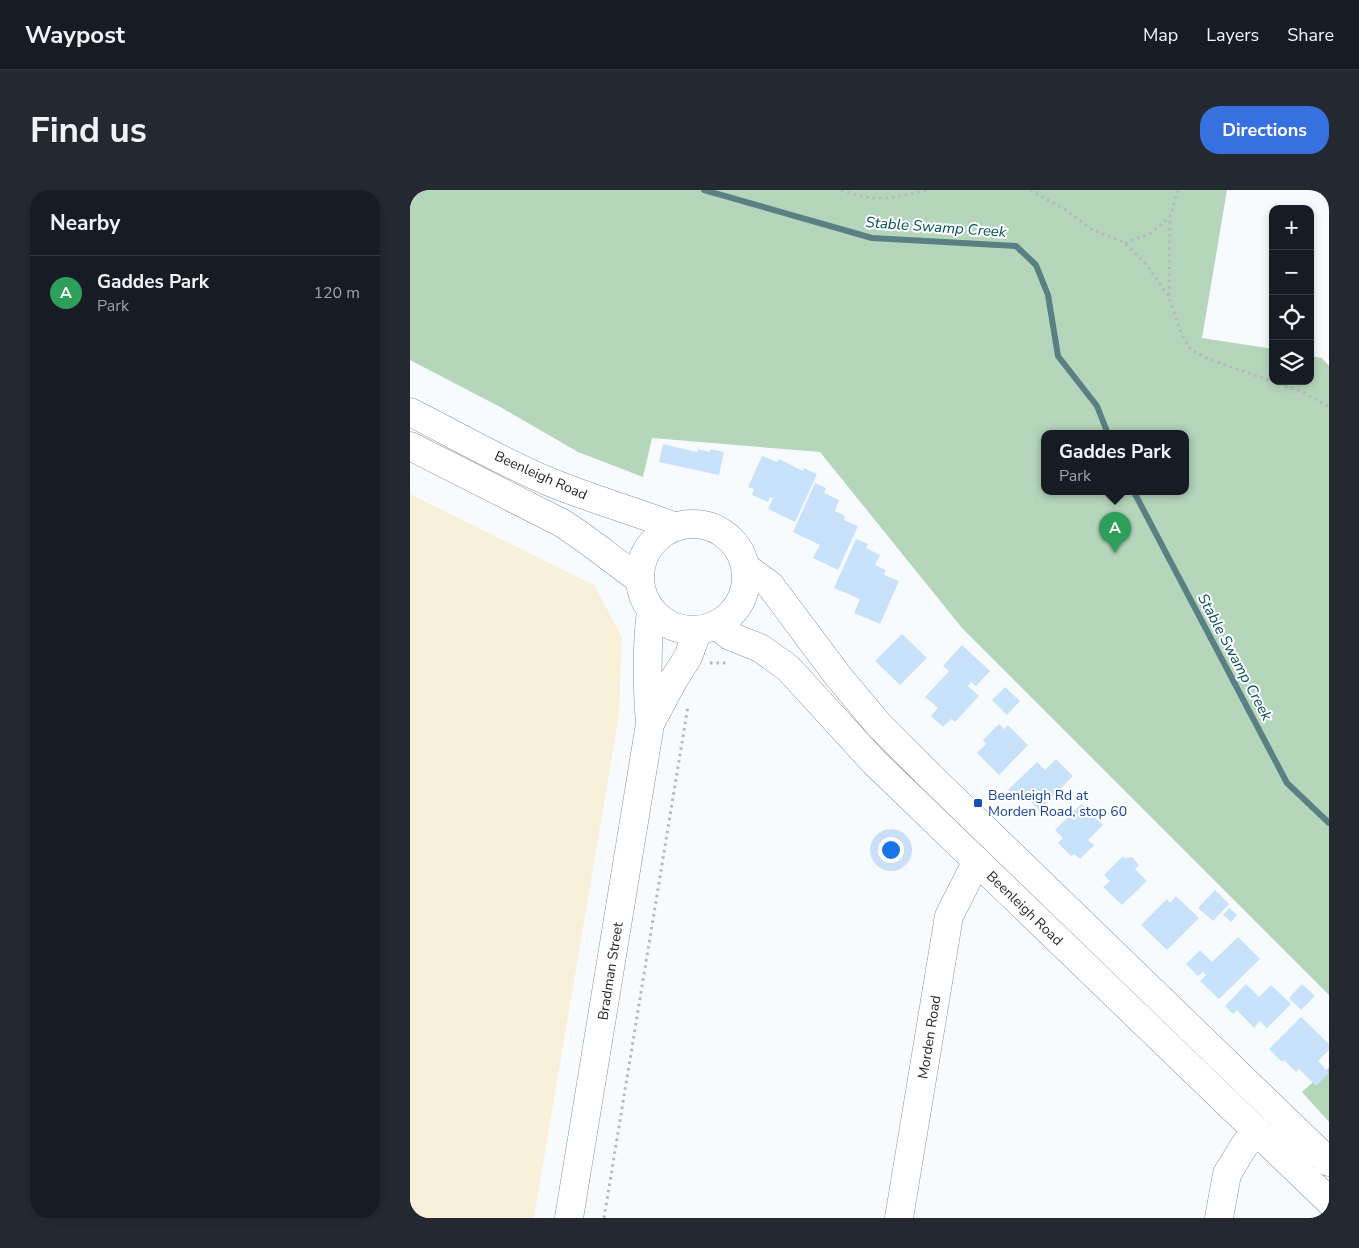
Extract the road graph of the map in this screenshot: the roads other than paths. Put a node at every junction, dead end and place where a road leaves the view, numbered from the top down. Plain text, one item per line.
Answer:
1 (410, 412) edge
2 (410, 446) edge
3 (676, 527) junction
4 (745, 567) junction
5 (639, 578) junction
6 (651, 611) junction
7 (707, 628) junction
8 (650, 724) junction
9 (977, 861) junction
10 (1257, 1131) junction
11 (1329, 1162) edge
12 (1329, 1201) edge
13 (569, 1218) edge
14 (899, 1218) edge
15 (1220, 1218) edge

1 - 3 main road, Beenleigh Road
2 - 5 main road
3 - 4 main road
3 - 5 main road
4 - 7 main road
4 - 11 main road, Beenleigh Road
5 - 6 main road
6 - 7 main road
6 - 8 main road, Bradman Street
7 - 8 main road, Bradman Street
7 - 9 main road, Beenleigh Road
8 - 13 main road, Bradman Street
9 - 10 main road, Beenleigh Road
9 - 14 main road, Morden Road
10 - 12 main road, Beenleigh Road
10 - 15 main road

